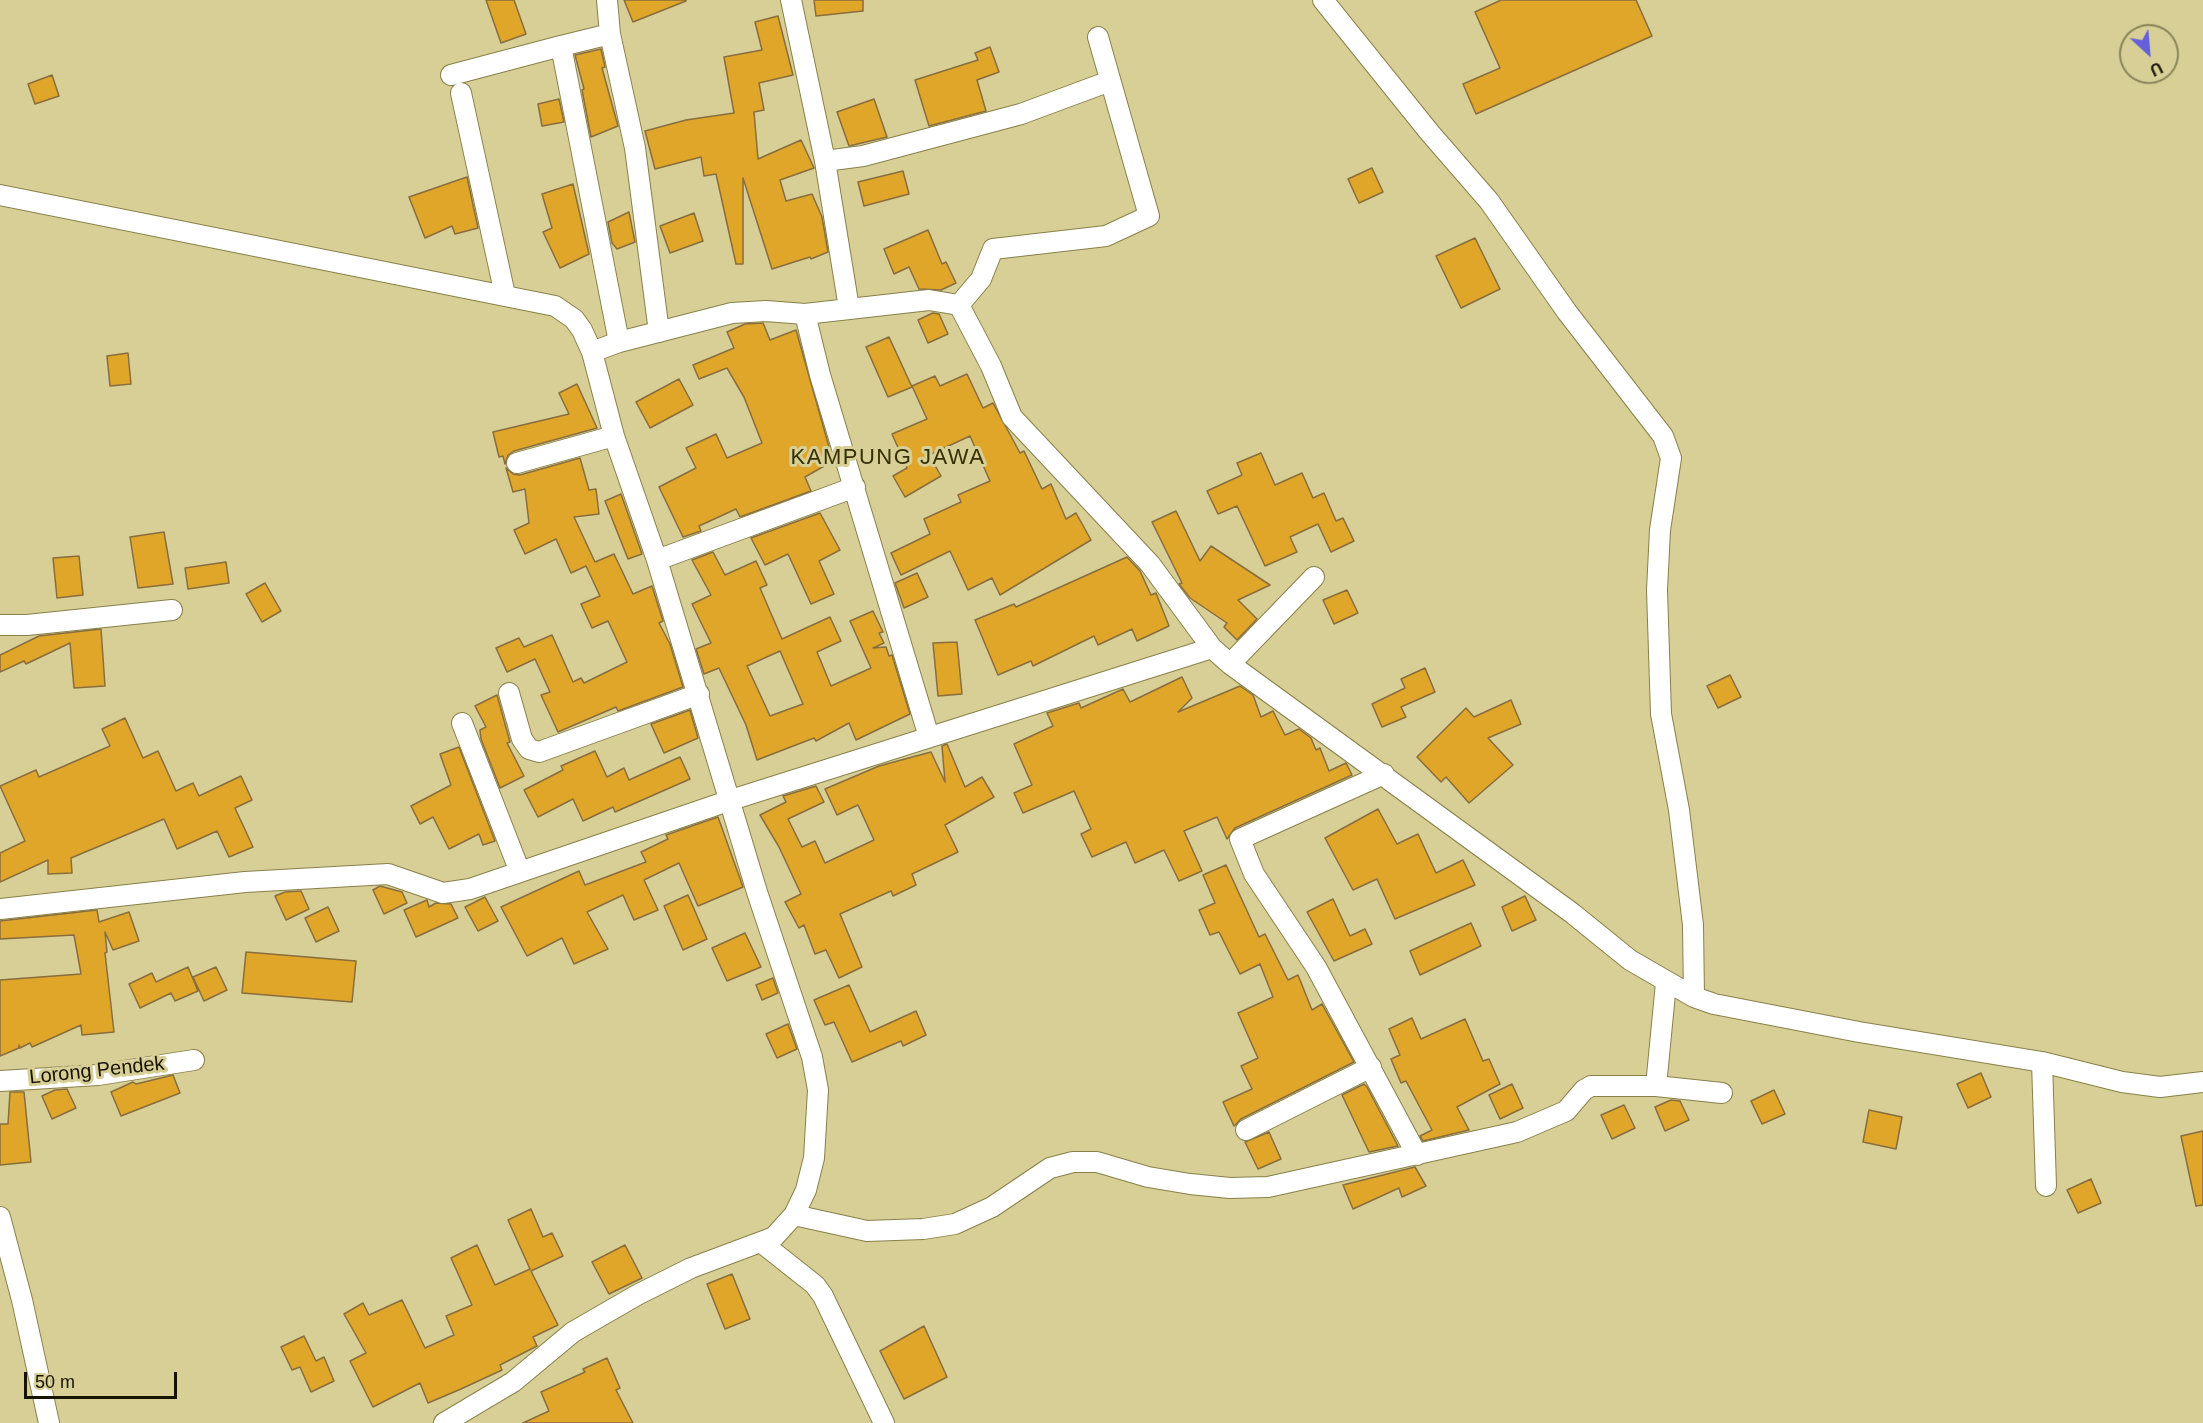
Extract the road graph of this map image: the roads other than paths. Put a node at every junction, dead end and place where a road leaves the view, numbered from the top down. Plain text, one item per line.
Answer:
1 (607, 0) edge
2 (791, 0) edge
3 (1323, 0) edge
4 (610, 34) junction
5 (1098, 37) dead end
6 (561, 46) junction
7 (451, 75) dead end
8 (1110, 81) junction
9 (461, 93) dead end
10 (825, 161) junction
11 (0, 195) edge
12 (505, 295) junction
13 (959, 305) junction
14 (849, 308) junction
15 (805, 314) junction
16 (659, 332) junction
17 (619, 342) junction
18 (592, 352) junction
19 (614, 436) junction
20 (517, 463) dead end
21 (855, 487) junction
22 (657, 560) junction
23 (1314, 577) dead end
24 (172, 610) dead end
25 (0, 626) edge
26 (1212, 648) junction
27 (1230, 664) junction
28 (509, 693) dead end
29 (699, 694) junction
30 (462, 723) dead end
31 (929, 737) junction
32 (1384, 774) junction
33 (731, 800) junction
34 (520, 872) junction
35 (0, 909) edge
36 (1666, 983) junction
37 (1694, 997) junction
38 (194, 1060) dead end
39 (2042, 1062) junction
40 (1371, 1067) junction
41 (0, 1081) edge
42 (2203, 1082) edge
43 (1656, 1086) junction
44 (1722, 1093) dead end
45 (1246, 1130) dead end
46 (1417, 1155) junction
47 (2046, 1186) dead end
48 (0, 1217) edge
49 (779, 1230) junction
50 (49, 1423) edge
51 (444, 1423) edge
52 (884, 1423) edge

1 - 4 street
2 - 10 street
3 - 37 street
4 - 6 street
4 - 16 street
5 - 8 street
6 - 7 street
6 - 17 street
8 - 10 street
8 - 13 street
9 - 12 street
10 - 14 street
11 - 12 street
12 - 18 street
13 - 14 street
13 - 26 street
14 - 15 street
15 - 16 street
15 - 21 street
16 - 17 street
17 - 18 street
18 - 19 street
19 - 20 street
19 - 22 street
21 - 22 street
21 - 31 street
22 - 29 street
23 - 27 street
24 - 25 street
26 - 27 street
26 - 31 street
27 - 32 street
28 - 29 street
29 - 33 street
30 - 34 street
31 - 33 street
32 - 36 street
32 - 40 street
33 - 34 street
33 - 49 street
34 - 35 street
36 - 37 street
36 - 43 street
37 - 39 street
38 - 41 street, Lorong Pendek
39 - 42 street
39 - 47 street
40 - 45 street
40 - 46 street
43 - 44 street
43 - 46 street
46 - 49 street
48 - 50 street
49 - 51 street
49 - 52 street

